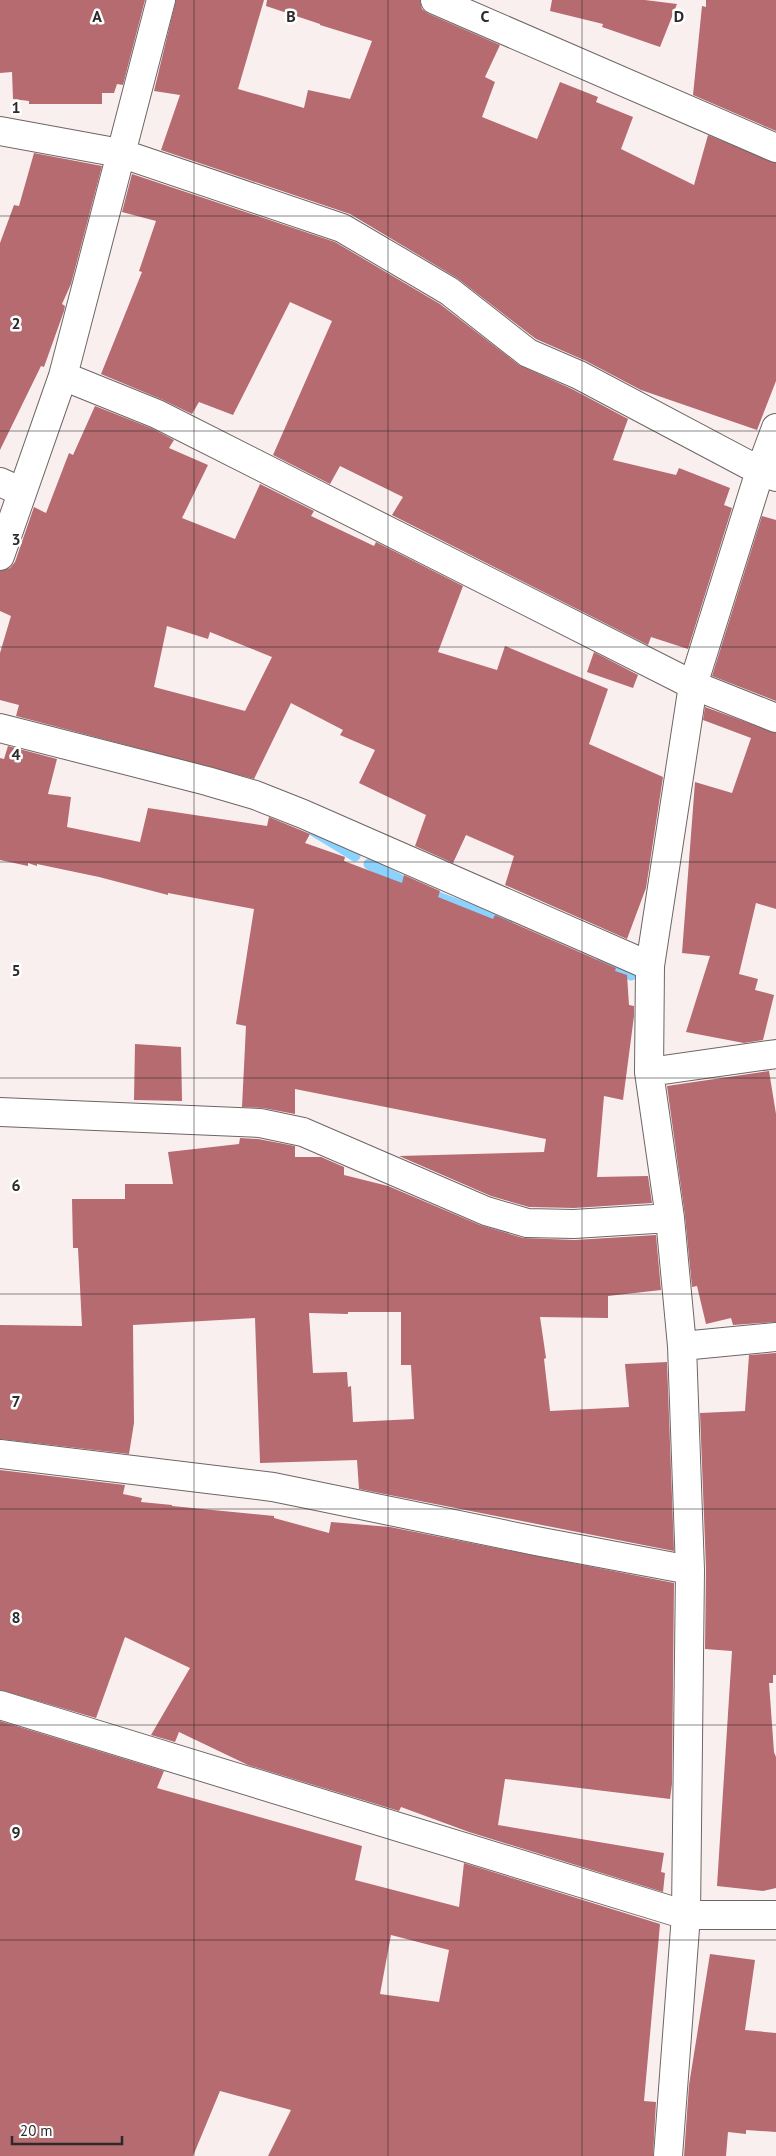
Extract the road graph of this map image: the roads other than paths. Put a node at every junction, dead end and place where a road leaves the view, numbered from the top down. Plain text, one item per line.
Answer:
1 (162, 0) edge
2 (436, 0) edge
3 (0, 131) edge
4 (776, 148) edge
5 (120, 153) junction
6 (63, 376) junction
7 (776, 428) edge
8 (768, 474) edge
9 (11, 487) edge
10 (0, 556) edge
11 (693, 685) junction
12 (776, 718) edge
13 (0, 728) edge
14 (650, 966) junction
15 (776, 1054) edge
16 (649, 1072) junction
17 (0, 1112) edge
18 (670, 1218) junction
19 (776, 1338) edge
20 (682, 1346) junction
21 (0, 1454) edge
22 (690, 1570) junction
23 (0, 1705) edge
24 (686, 1915) junction
25 (776, 1915) edge
26 (668, 2156) edge

1 - 5 street
2 - 4 street
3 - 5 street
5 - 6 street
5 - 8 street
6 - 9 street
6 - 11 street
7 - 8 street
8 - 11 street
9 - 10 street
11 - 12 street
11 - 14 street
13 - 14 street
14 - 16 street
15 - 16 street
16 - 18 street
17 - 18 street
18 - 20 street
19 - 20 street
20 - 22 street
21 - 22 street
22 - 24 street
23 - 24 street
24 - 25 street
24 - 26 street

